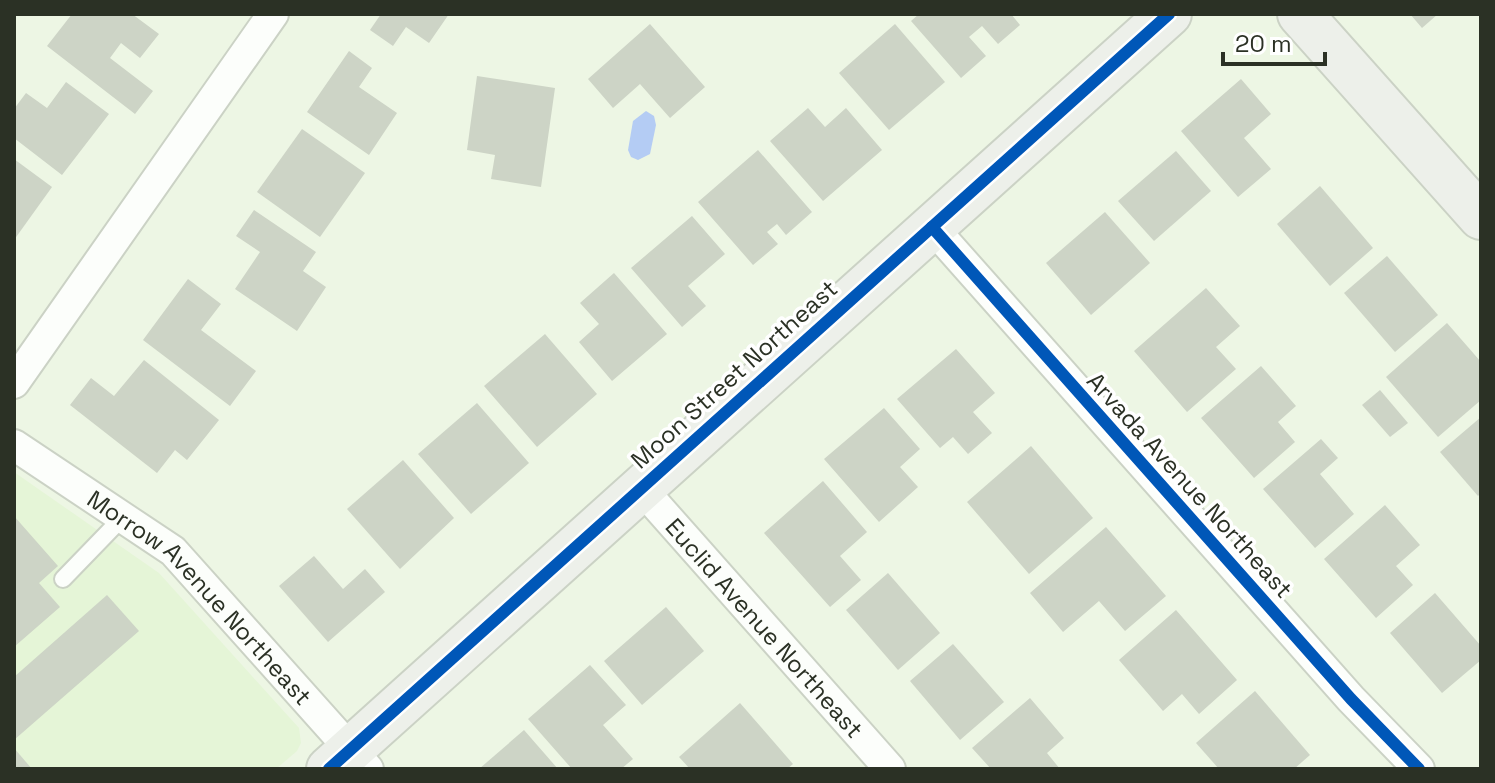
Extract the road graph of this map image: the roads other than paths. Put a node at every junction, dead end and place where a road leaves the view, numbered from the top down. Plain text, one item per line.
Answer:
1 (273, 14) edge
2 (1169, 14) edge
3 (1300, 14) edge
4 (1481, 217) edge
5 (932, 227) junction
6 (14, 383) edge
7 (14, 445) edge
8 (640, 487) junction
9 (123, 517) junction
10 (63, 579) dead end
11 (349, 763) edge
12 (890, 769) edge
13 (1419, 769) edge

1 - 6 street
2 - 5 street, Moon Street Northeast
3 - 4 street
5 - 8 street, Moon Street Northeast
5 - 13 street, Arvada Avenue Northeast
7 - 9 street, Morrow Avenue Northeast
8 - 11 street, Moon Street Northeast
8 - 12 street, Euclid Avenue Northeast
9 - 10 lane
9 - 11 street, Morrow Avenue Northeast

